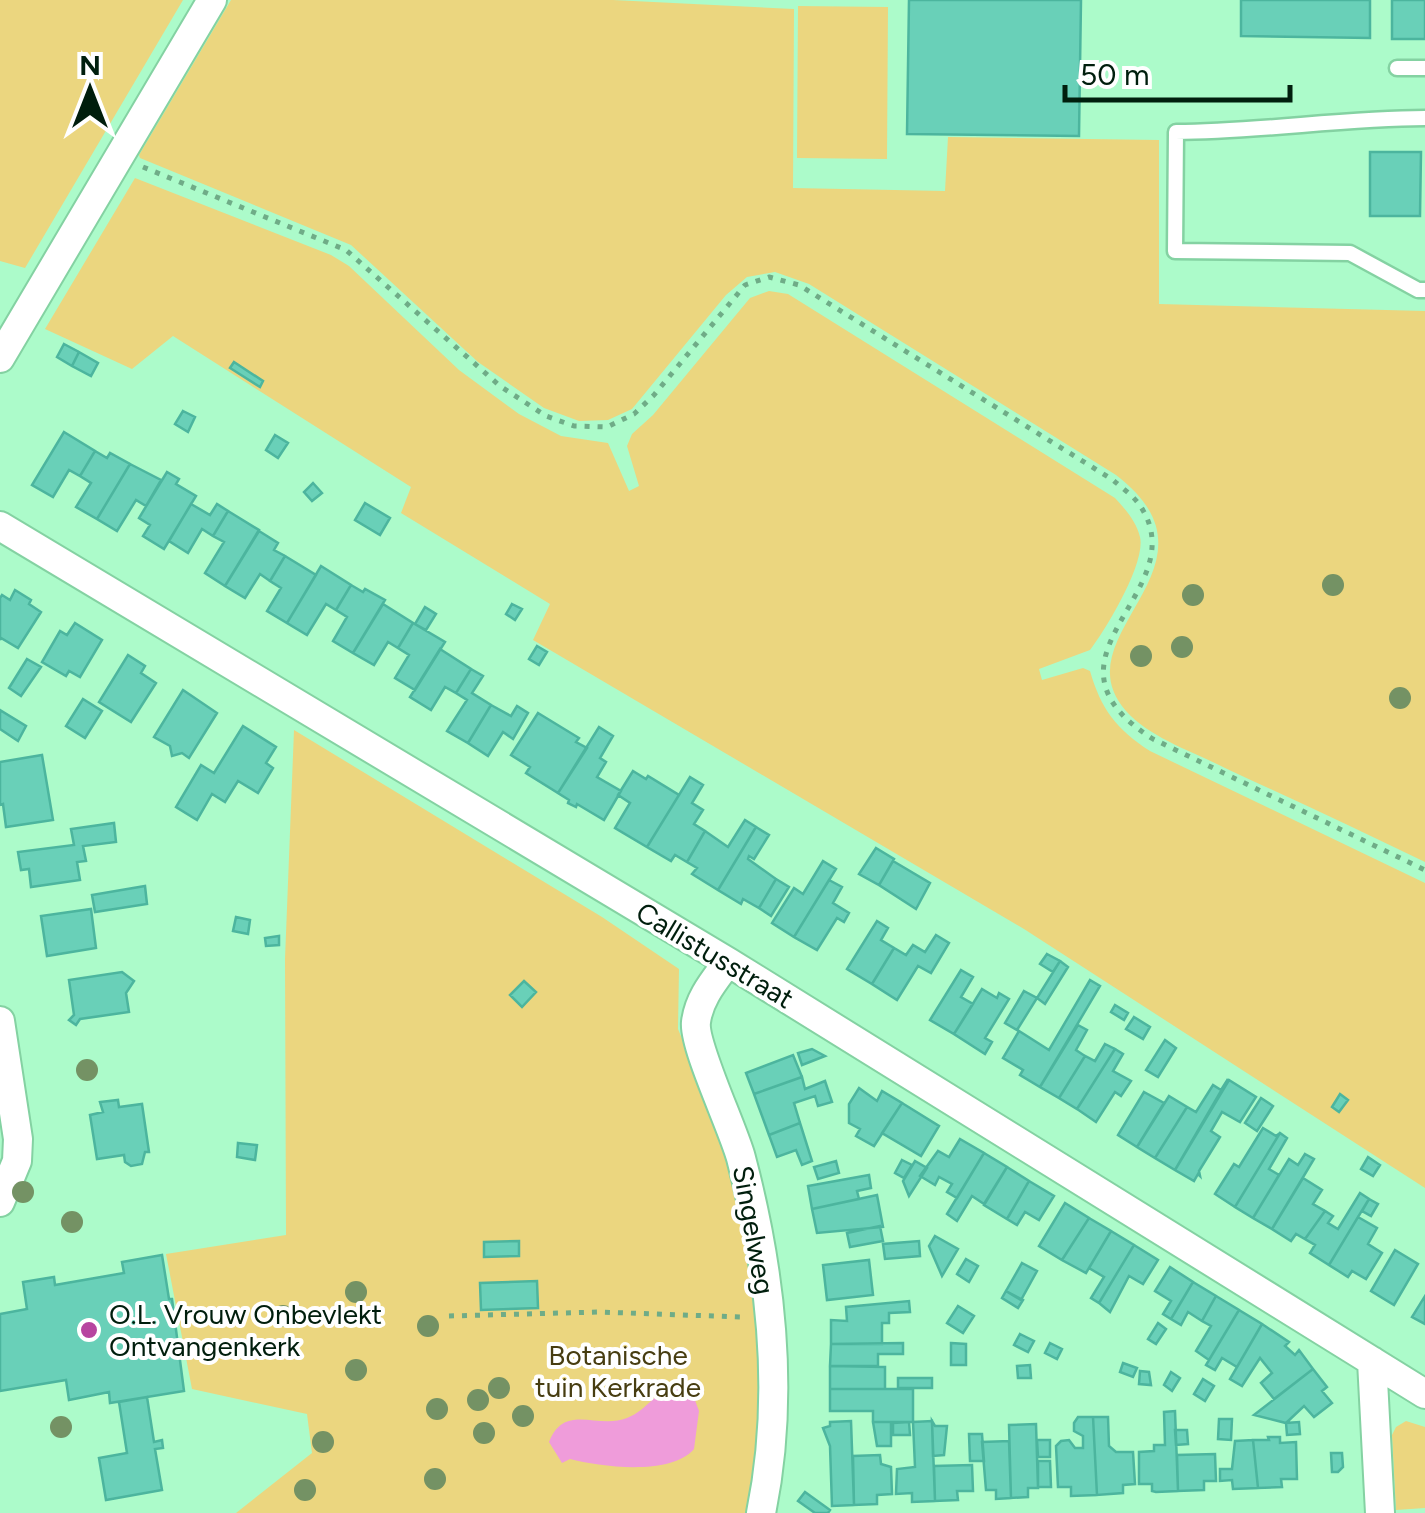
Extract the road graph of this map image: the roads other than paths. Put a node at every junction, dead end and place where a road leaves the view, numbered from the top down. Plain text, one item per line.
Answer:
1 (212, 0) edge
2 (1398, 68) dead end
3 (1425, 68) edge
4 (1425, 118) edge
5 (1425, 290) edge
6 (0, 358) edge
7 (0, 526) edge
8 (728, 962) junction
9 (0, 1022) edge
10 (0, 1202) edge
11 (1372, 1361) junction
12 (1425, 1394) edge
13 (761, 1513) edge
14 (1380, 1513) edge

1 - 6 street
2 - 3 lane
4 - 5 lane
7 - 8 street, Callistusstraat
8 - 11 street, Callistusstraat
8 - 13 street, Singelweg
9 - 10 street
11 - 12 street, Callistusstraat
11 - 14 street

